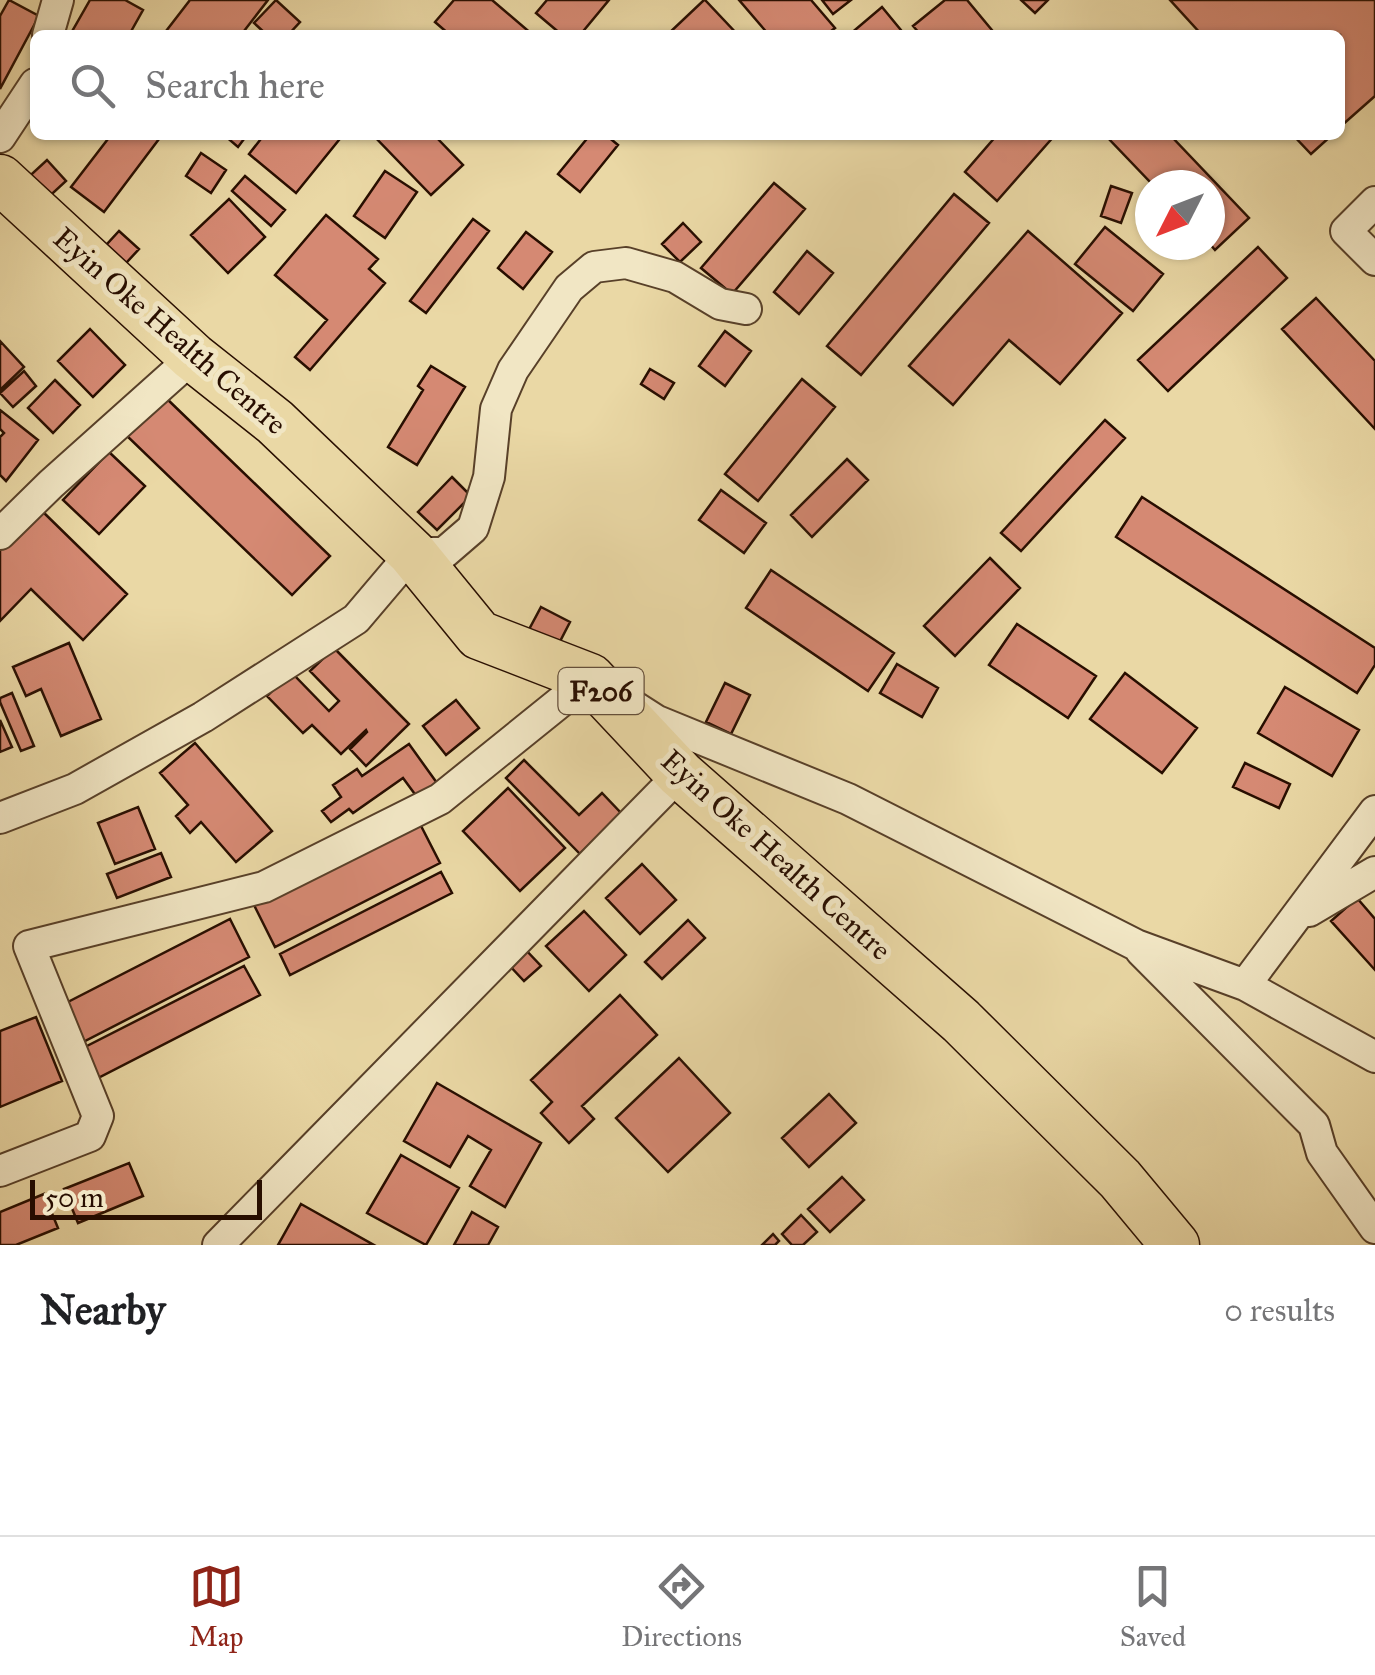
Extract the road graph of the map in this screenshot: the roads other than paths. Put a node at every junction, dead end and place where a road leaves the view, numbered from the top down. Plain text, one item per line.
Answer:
1 (58, 0) edge
2 (49, 30) edge
3 (30, 92) edge
4 (0, 138) edge
5 (0, 178) edge
6 (1375, 202) edge
7 (1375, 260) edge
8 (746, 309) dead end
9 (193, 357) junction
10 (0, 534) edge
11 (412, 553) junction
12 (590, 678) junction
13 (680, 774) junction
14 (1375, 811) edge
15 (0, 818) edge
16 (1375, 872) edge
17 (1296, 919) junction
18 (1136, 945) junction
19 (1246, 985) junction
20 (1375, 1057) edge
21 (0, 1171) edge
22 (1375, 1228) edge
23 (218, 1245) edge
24 (1175, 1245) edge

1 - 2 street
3 - 4 street
5 - 9 main road, Eyin Oke Health Centre / F206
6 - 7 street
8 - 11 street
9 - 10 street
9 - 11 main road, Eyin Oke Health Centre / F206
11 - 12 main road, Eyin Oke Health Centre / F206
11 - 15 street
12 - 13 main road, Eyin Oke Health Centre / F206
12 - 18 street
12 - 21 street
13 - 23 street
13 - 24 main road, Eyin Oke Health Centre / F206
14 - 17 street
16 - 17 street
17 - 19 street
18 - 19 street
18 - 22 street
19 - 20 street

